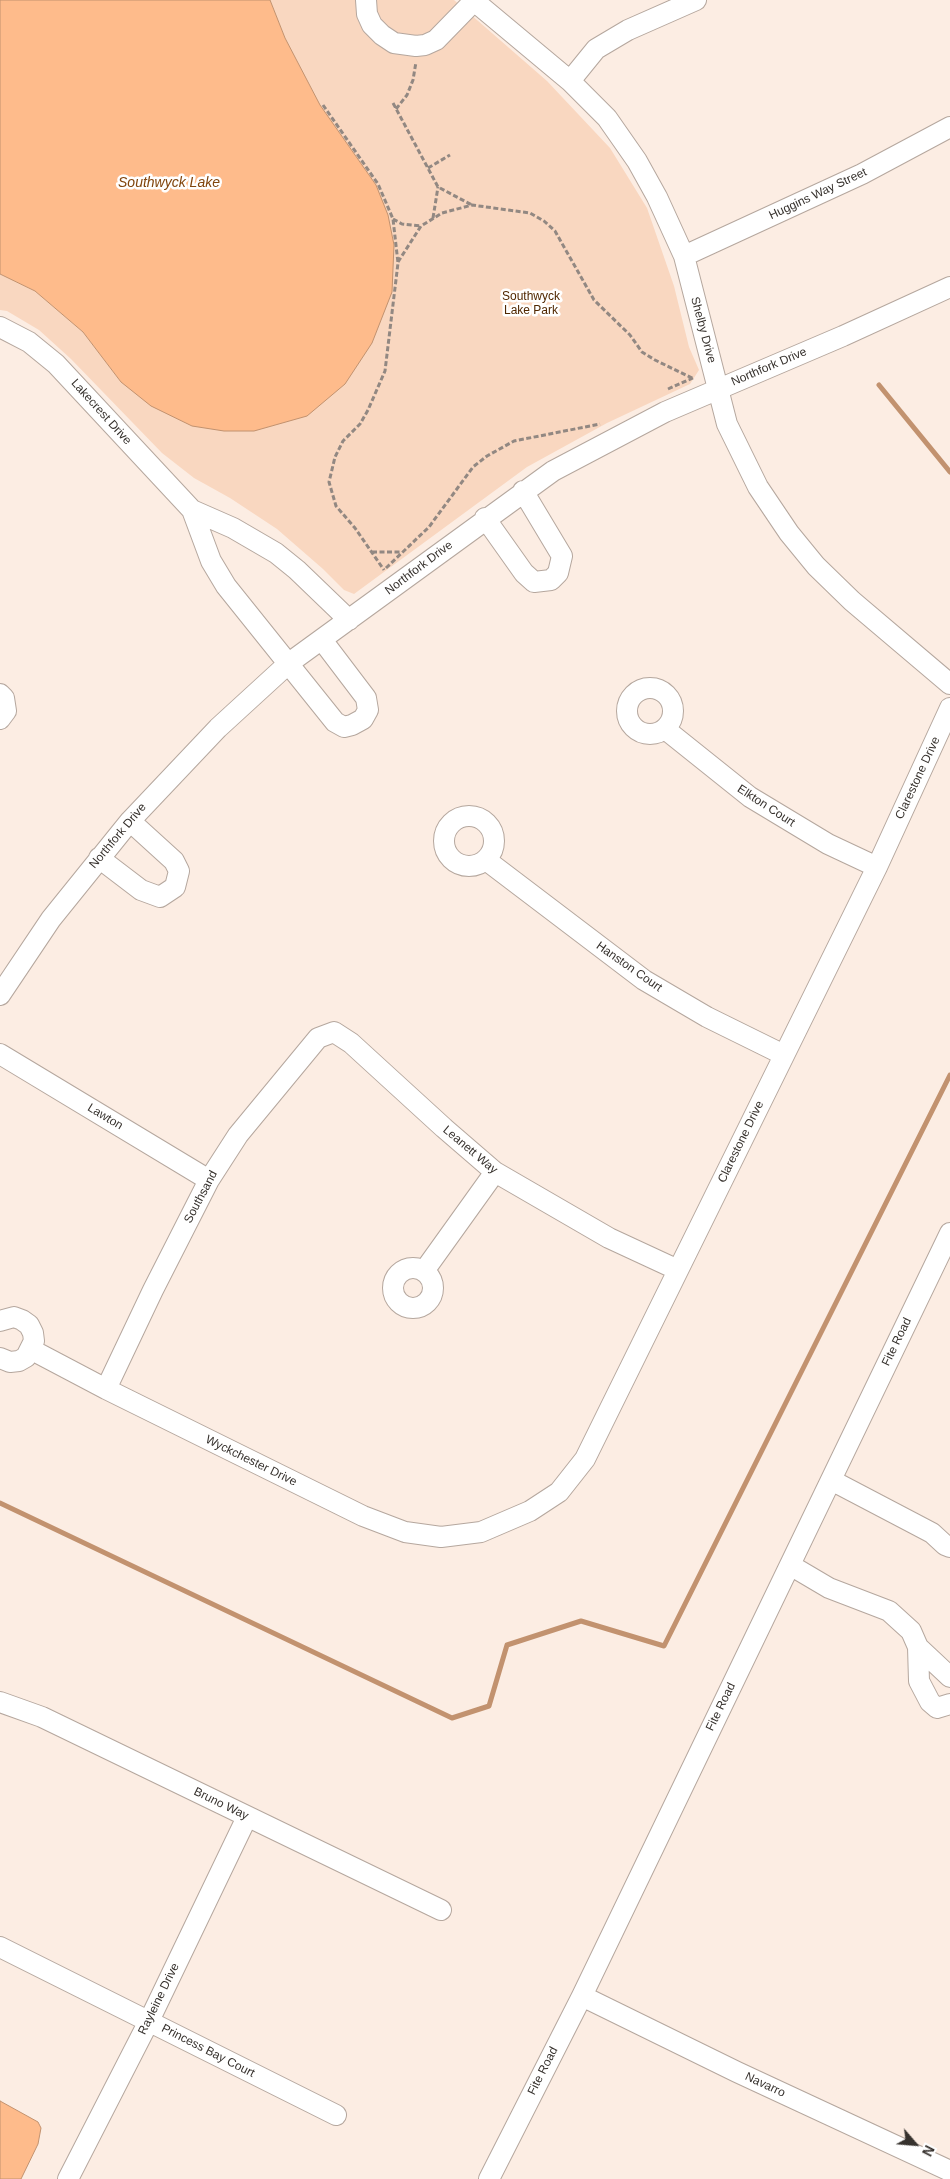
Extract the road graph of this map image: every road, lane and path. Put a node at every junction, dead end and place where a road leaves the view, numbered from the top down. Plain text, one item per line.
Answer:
1 (366, 0) edge
2 (473, 0) edge
3 (696, 0) edge
4 (416, 46) junction
5 (570, 81) junction
6 (393, 103) dead end
7 (323, 106) dead end
8 (396, 109) junction
9 (950, 127) edge
10 (450, 156) dead end
11 (428, 168) junction
12 (438, 187) junction
13 (472, 205) junction
14 (392, 219) junction
15 (432, 219) junction
16 (421, 226) junction
17 (684, 256) junction
18 (398, 262) junction
19 (950, 287) edge
20 (0, 327) edge
21 (693, 378) junction
22 (719, 388) junction
23 (660, 394) dead end
24 (602, 423) dead end
25 (523, 491) junction
26 (192, 510) junction
27 (485, 518) junction
28 (372, 552) junction
29 (401, 552) junction
30 (384, 570) junction
31 (377, 575) dead end
32 (349, 620) junction
33 (322, 640) junction
34 (289, 663) junction
35 (950, 684) edge
36 (0, 694) edge
37 (950, 708) edge
38 (0, 719) edge
39 (665, 729) dead end
40 (130, 821) junction
41 (99, 858) junction
42 (486, 860) dead end
43 (877, 867) junction
44 (0, 995) edge
45 (334, 1032) joint
46 (0, 1054) edge
47 (784, 1055) junction
48 (495, 1172) junction
49 (209, 1180) junction
50 (950, 1233) edge
51 (678, 1270) junction
52 (424, 1271) dead end
53 (0, 1321) edge
54 (32, 1350) junction
55 (0, 1358) edge
56 (106, 1389) junction
57 (831, 1480) junction
58 (481, 1532) joint
59 (950, 1547) edge
60 (790, 1565) junction
61 (918, 1647) junction
62 (950, 1677) edge
63 (0, 1702) edge
64 (950, 1704) edge
65 (246, 1817) junction
66 (440, 1910) dead end
67 (0, 1948) edge
68 (582, 1996) junction
69 (149, 2021) junction
70 (336, 2115) dead end
71 (950, 2170) edge
72 (68, 2179) edge
73 (489, 2179) edge

1 - 4 street
2 - 4 street
2 - 5 street, Shelby Drive
3 - 5 street
4 - 8 path
5 - 17 street, Shelby Drive
6 - 8 path
7 - 14 path
8 - 11 path
9 - 17 street, Huggins Way Street
10 - 11 path
11 - 12 path
12 - 13 path
12 - 15 path
13 - 15 path
13 - 21 path
14 - 16 path
14 - 18 path
15 - 16 path
16 - 18 path
17 - 22 street, Shelby Drive
18 - 28 path
19 - 22 street, Northfork Drive
20 - 26 street, Lakecrest Drive
21 - 22 path
21 - 23 path
22 - 25 street, Northfork Drive
22 - 35 street, Shelby Drive
24 - 29 path
25 - 27 street, Northfork Drive
25 - 27 street
26 - 32 street, Lakecrest Drive
26 - 34 street, Lakecrest Drive
27 - 32 street, Northfork Drive
28 - 29 path
28 - 30 path
29 - 30 path
30 - 31 path
32 - 33 street, Northfork Drive
33 - 34 street, Northfork Drive
33 - 34 street, Lakecrest Drive
34 - 40 street, Northfork Drive
36 - 38 street
37 - 43 street, Clarestone Drive
39 - 43 street, Elkton Court
40 - 41 street, Northfork Drive
40 - 41 street
41 - 44 street, Northfork Drive
42 - 47 street, Hanston Court
43 - 47 street, Clarestone Drive
45 - 48 street, Leanett Way
45 - 49 street, Southsand
46 - 49 street, Lawton
47 - 51 street, Clarestone Drive
48 - 51 street, Leanett Way
48 - 52 street
49 - 56 street, Southsand
50 - 57 street, Fite Road
51 - 58 street, Clarestone Drive
53 - 54 street
54 - 55 street
54 - 56 street, Wyckchester Drive
56 - 58 street, Wyckchester Drive
57 - 59 street
57 - 60 street, Fite Road
60 - 61 street
60 - 68 street, Fite Road
61 - 62 street
61 - 64 street
63 - 65 street, Bruno Way
65 - 66 street, Bruno Way
65 - 69 street, Rayleine Drive
67 - 69 street, Princess Bay Court
68 - 71 street, Navarro
68 - 73 street, Fite Road
69 - 70 street, Princess Bay Court
69 - 72 street, Rayleine Drive

